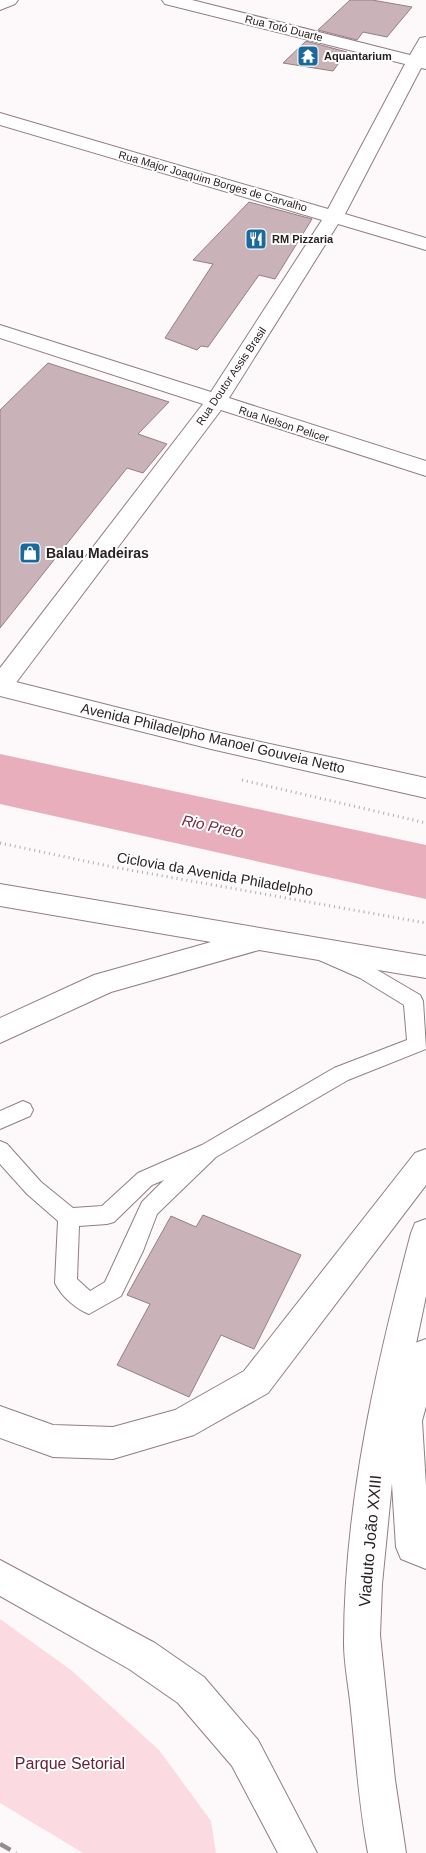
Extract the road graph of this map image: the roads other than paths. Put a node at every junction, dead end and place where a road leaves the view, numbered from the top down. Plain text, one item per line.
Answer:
1 (9, 0) edge
2 (171, 0) edge
3 (0, 5) edge
4 (426, 42) edge
5 (421, 63) edge
6 (0, 119) edge
7 (334, 216) junction
8 (426, 244) edge
9 (0, 331) edge
10 (216, 402) junction
11 (426, 470) edge
12 (0, 686) edge
13 (426, 788) edge
14 (0, 895) edge
15 (261, 939) junction
16 (306, 946) junction
17 (426, 967) edge
18 (0, 1031) edge
19 (422, 1043) edge
20 (23, 1110) dead end
21 (0, 1120) edge
22 (0, 1150) edge
23 (209, 1151) junction
24 (426, 1162) edge
25 (70, 1217) junction
26 (426, 1233) edge
27 (426, 1354) edge
28 (0, 1422) edge
29 (426, 1552) edge
30 (0, 1577) edge
31 (298, 1853) edge
32 (387, 1853) edge

1 - 3 street
2 - 5 street, Rua Totó Duarte
4 - 5 street, Rua Doutor Assis Brasil
5 - 7 street, Rua Doutor Assis Brasil
6 - 7 street, Rua Major Joaquim Borges de Carvalho
7 - 8 street, Rua Major Joaquim Borges de Carvalho
7 - 10 street, Rua Doutor Assis Brasil
9 - 10 street, Rua Nelson Pelicer
10 - 11 street, Rua Nelson Pelicer
10 - 12 street, Rua Doutor Assis Brasil
12 - 13 street, Avenida Philadelpho Manoel Gouveia Netto
14 - 15 street
15 - 16 street
15 - 18 street
16 - 17 street
16 - 19 lane
19 - 23 lane
20 - 21 lane
22 - 25 lane
23 - 25 lane
23 - 25 lane
24 - 28 street
26 - 32 street, Viaduto João XXIII
27 - 29 street
30 - 31 street

